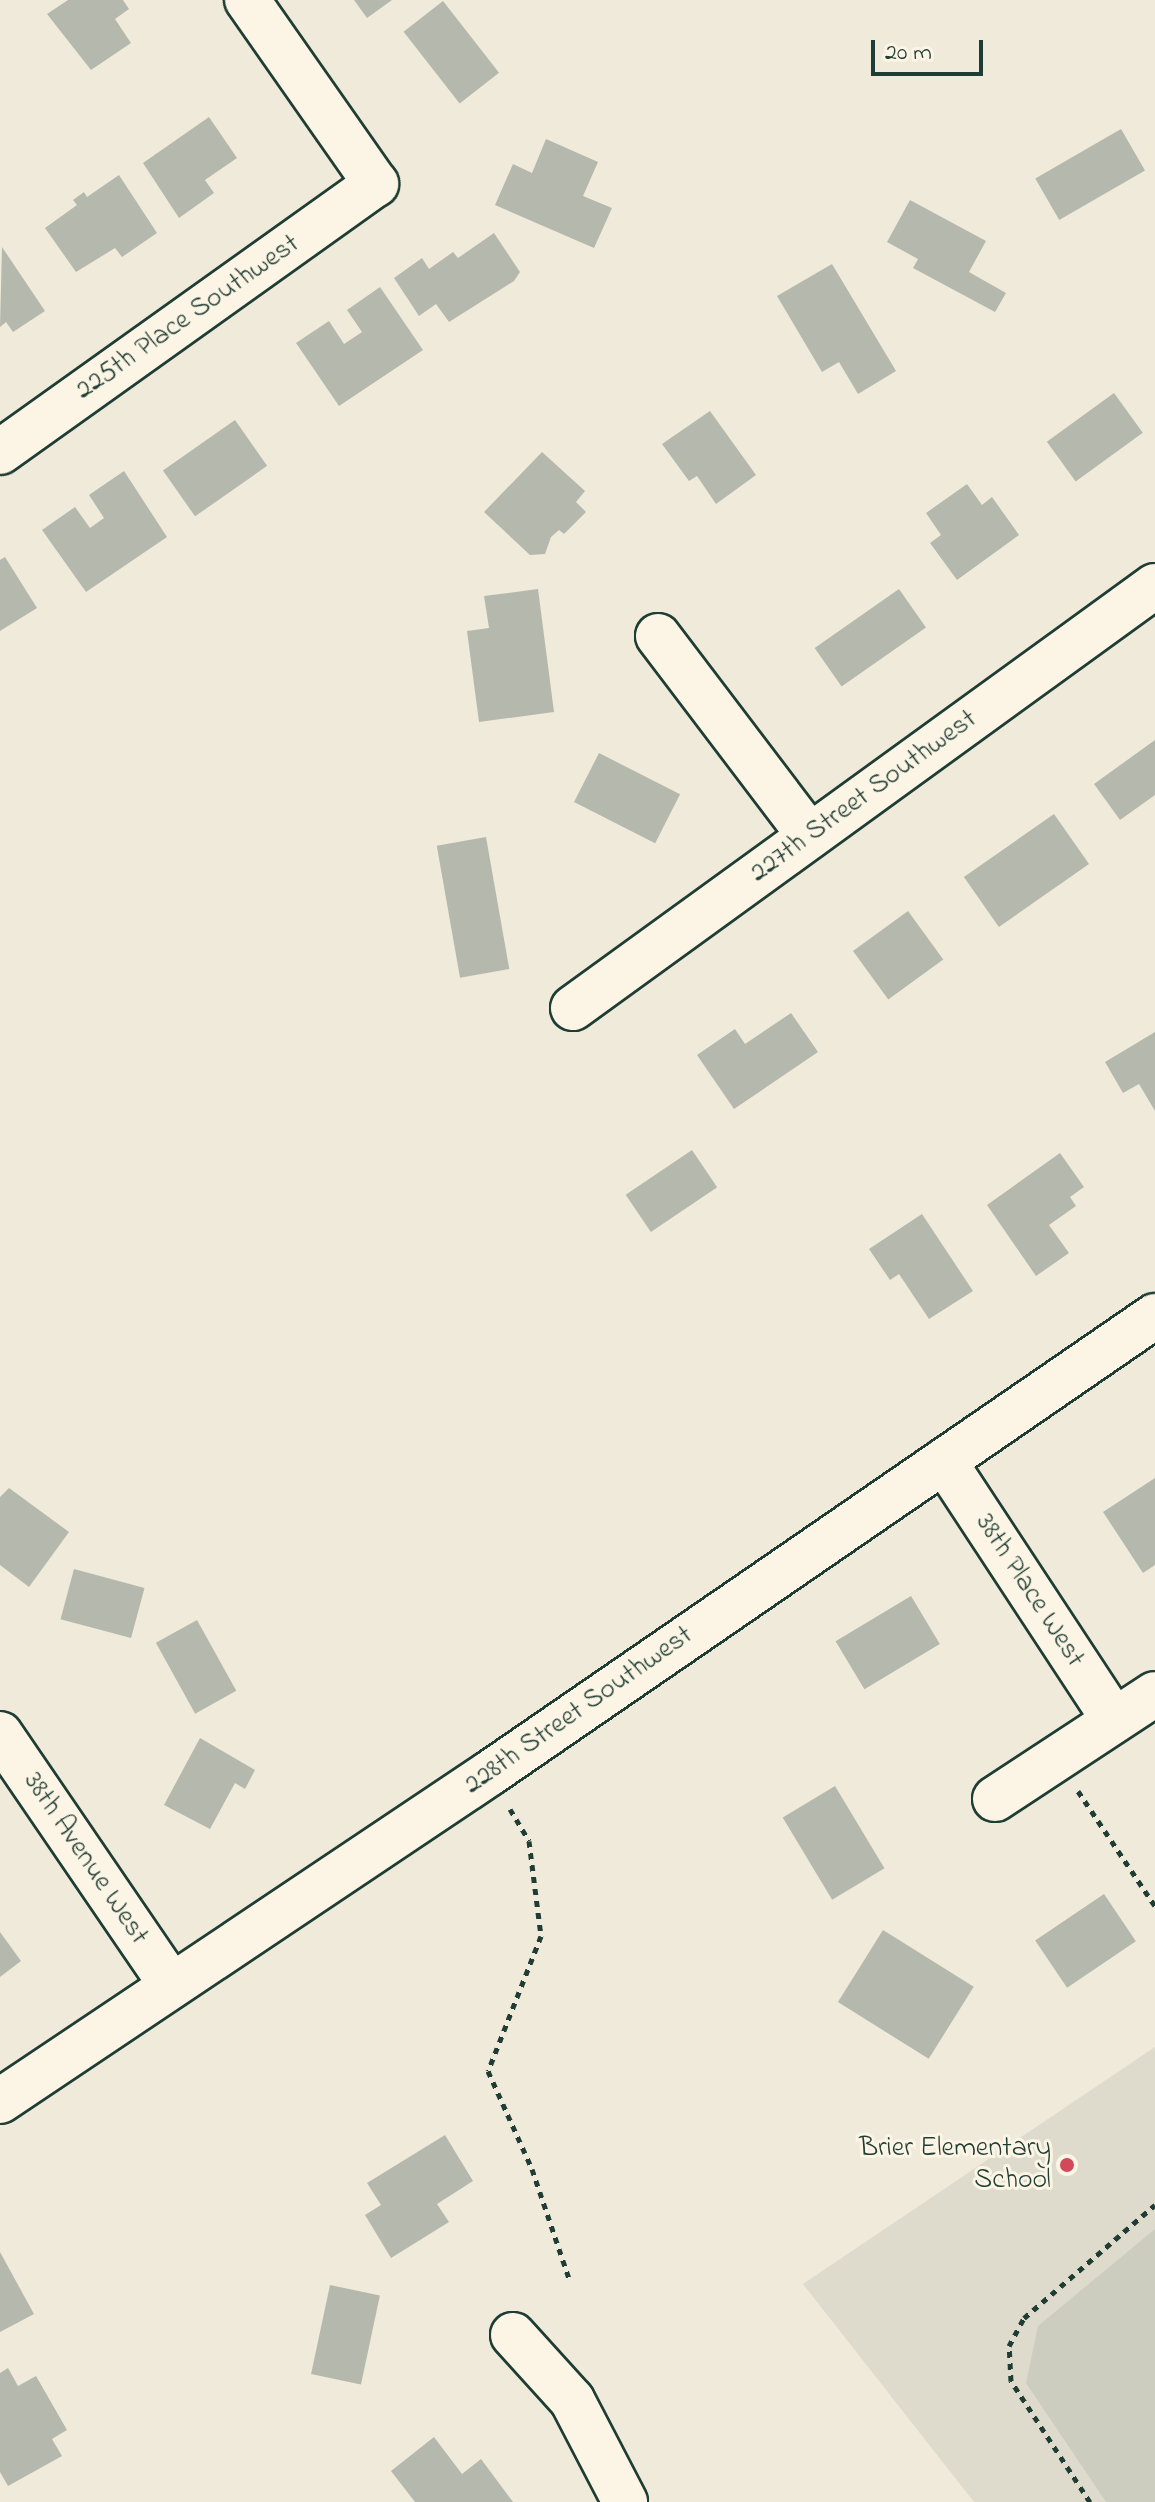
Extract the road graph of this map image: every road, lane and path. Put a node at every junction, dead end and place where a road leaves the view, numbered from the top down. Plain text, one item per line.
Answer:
1 (247, 0) edge
2 (0, 452) edge
3 (1155, 586) edge
4 (658, 636) dead end
5 (810, 836) junction
6 (573, 1008) dead end
7 (1155, 1316) edge
8 (944, 1461) junction
9 (1155, 1694) edge
10 (1114, 1720) junction
11 (0, 1734) edge
12 (1056, 1758) junction
13 (490, 1773) junction
14 (995, 1799) dead end
15 (1155, 1906) edge
16 (171, 1985) junction
17 (0, 2101) edge
18 (1155, 2205) edge
19 (569, 2278) dead end
20 (513, 2335) dead end
21 (625, 2502) edge
22 (1090, 2502) edge

1 - 2 street, 225th Place Southwest
3 - 5 street, 227th Street Southwest
4 - 5 street
5 - 6 street, 227th Street Southwest
7 - 8 street, 228th Street Southwest
8 - 10 street, 38th Place West
8 - 13 street, 228th Street Southwest
9 - 10 street
10 - 12 street
11 - 16 street, 38th Avenue West
12 - 14 street
12 - 15 path
13 - 16 street, 228th Street Southwest
13 - 19 path
16 - 17 street, 228th Street Southwest
18 - 22 path
20 - 21 street

